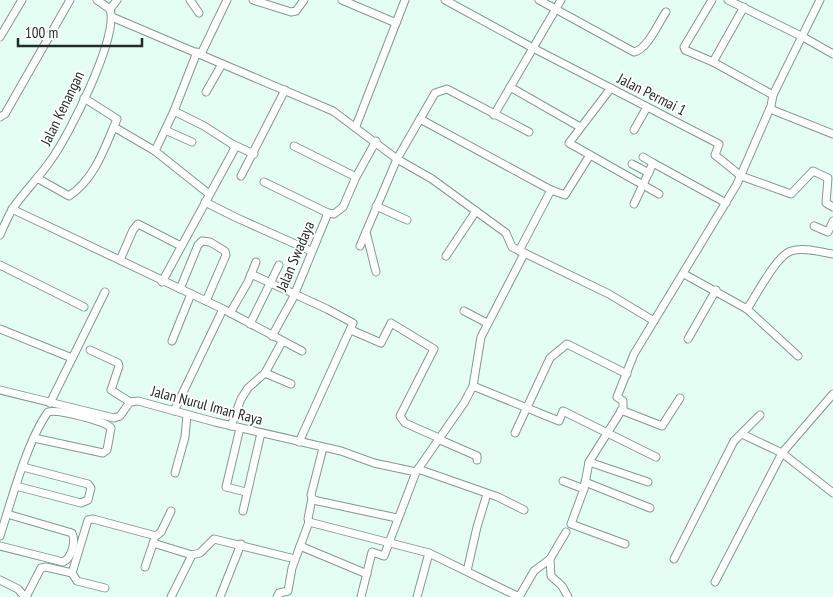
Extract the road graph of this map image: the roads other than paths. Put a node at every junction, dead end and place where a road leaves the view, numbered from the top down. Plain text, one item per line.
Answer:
1 (22, 0) edge
2 (70, 0) edge
3 (97, 0) edge
4 (117, 0) edge
5 (190, 0) edge
6 (227, 0) edge
7 (253, 0) edge
8 (304, 0) edge
9 (342, 0) edge
10 (405, 0) edge
11 (445, 0) edge
12 (539, 0) edge
13 (561, 0) edge
14 (712, 0) edge
15 (728, 0) edge
16 (820, 0) edge
17 (744, 7) junction
18 (110, 9) junction
19 (555, 9) junction
20 (666, 12) dead end
21 (199, 14) dead end
22 (112, 17) junction
23 (396, 23) junction
24 (803, 36) junction
25 (0, 37) edge
26 (533, 48) junction
27 (199, 53) junction
28 (833, 54) edge
29 (713, 62) junction
30 (222, 64) junction
31 (510, 87) junction
32 (611, 88) junction
33 (285, 90) junction
34 (206, 92) dead end
35 (773, 95) junction
36 (84, 98) junction
37 (647, 107) junction
38 (770, 109) junction
39 (174, 111) junction
40 (494, 115) junction
41 (0, 117) edge
42 (420, 119) junction
43 (356, 126) junction
44 (114, 127) junction
45 (580, 127) junction
46 (165, 130) junction
47 (634, 130) dead end
48 (529, 132) dead end
49 (833, 134) edge
50 (192, 142) dead end
51 (376, 142) junction
52 (232, 144) junction
53 (294, 146) dead end
54 (155, 150) junction
55 (254, 154) junction
56 (590, 155) junction
57 (642, 157) dead end
58 (397, 159) junction
59 (653, 163) junction
60 (632, 164) dead end
61 (649, 173) junction
62 (241, 176) dead end
63 (741, 176) junction
64 (356, 177) junction
65 (37, 178) junction
66 (264, 182) dead end
67 (643, 185) junction
68 (552, 190) junction
69 (209, 194) junction
70 (660, 194) dead end
71 (205, 202) junction
72 (726, 203) junction
73 (634, 204) dead end
74 (376, 206) junction
75 (833, 207) edge
76 (12, 209) junction
77 (476, 211) junction
78 (328, 213) junction
79 (407, 220) dead end
80 (833, 220) edge
81 (814, 226) dead end
82 (366, 232) junction
83 (0, 235) edge
84 (181, 246) junction
85 (360, 246) dead end
86 (311, 251) junction
87 (522, 252) junction
88 (833, 254) edge
89 (446, 256) dead end
90 (120, 260) junction
91 (256, 262) dead end
92 (0, 265) edge
93 (279, 265) dead end
94 (376, 272) dead end
95 (251, 274) junction
96 (684, 274) junction
97 (162, 282) junction
98 (270, 284) junction
99 (180, 289) junction
100 (716, 290) junction
101 (105, 292) dead end
102 (191, 294) junction
103 (294, 294) junction
104 (206, 301) junction
105 (84, 307) dead end
106 (223, 309) junction
107 (747, 309) junction
108 (464, 311) dead end
109 (230, 313) junction
110 (654, 321) junction
111 (487, 323) junction
112 (250, 324) junction
113 (0, 329) edge
114 (351, 330) junction
115 (272, 336) junction
116 (688, 339) dead end
117 (172, 341) dead end
118 (282, 342) junction
119 (90, 350) dead end
120 (302, 351) dead end
121 (798, 356) dead end
122 (72, 358) junction
123 (265, 374) junction
124 (627, 374) junction
125 (291, 384) dead end
126 (473, 386) junction
127 (0, 390) edge
128 (833, 394) edge
129 (680, 398) dead end
130 (50, 402) junction
131 (130, 402) junction
132 (527, 407) junction
133 (621, 410) junction
134 (174, 411) junction
135 (187, 415) junction
136 (760, 415) dead end
137 (231, 426) junction
138 (240, 428) junction
139 (515, 433) dead end
140 (606, 433) junction
141 (261, 434) junction
142 (742, 434) junction
143 (34, 438) junction
144 (438, 439) junction
145 (300, 442) junction
146 (322, 448) junction
147 (782, 454) junction
148 (656, 457) dead end
149 (477, 460) dead end
150 (590, 462) junction
151 (23, 467) junction
152 (417, 470) junction
153 (175, 473) dead end
154 (563, 481) dead end
155 (648, 482) dead end
156 (16, 486) junction
157 (585, 486) junction
158 (246, 492) junction
159 (833, 493) edge
160 (487, 494) junction
161 (312, 498) junction
162 (650, 508) dead end
163 (524, 510) dead end
164 (171, 511) dead end
165 (243, 511) dead end
166 (7, 514) junction
167 (397, 518) junction
168 (310, 522) junction
169 (566, 532) dead end
170 (0, 536) edge
171 (155, 539) junction
172 (388, 543) junction
173 (241, 544) junction
174 (625, 544) dead end
175 (0, 546) edge
176 (300, 546) junction
177 (429, 553) junction
178 (192, 555) junction
179 (295, 559) junction
180 (550, 559) junction
181 (674, 559) dead end
182 (145, 567) dead end
183 (467, 571) junction
184 (72, 573) junction
185 (367, 574) junction
186 (0, 580) edge
187 (715, 582) dead end
188 (105, 588) dead end
189 (26, 597) edge
190 (171, 597) edge
191 (220, 597) edge
192 (277, 597) edge
193 (360, 597) edge
194 (417, 597) edge
195 (519, 597) edge
196 (568, 597) edge

1 - 25 street
2 - 41 street
3 - 18 street
4 - 18 street
5 - 21 street
6 - 27 street
7 - 8 street
9 - 23 street
10 - 23 street
11 - 26 street, Jalan Permai 1
12 - 19 street
13 - 19 street
14 - 29 street
15 - 17 street
16 - 24 street
17 - 24 street
17 - 29 street
18 - 22 street, Jalan Kenangan
19 - 20 street
19 - 26 street
22 - 27 street
22 - 36 street, Jalan Kenangan
23 - 43 street
24 - 28 street
24 - 35 street
26 - 31 street
26 - 32 street, Jalan Permai 1
27 - 30 street
27 - 39 street
29 - 35 street
30 - 33 street
30 - 34 street
31 - 40 street
31 - 45 street
32 - 37 street, Jalan Permai 1
32 - 45 street
33 - 43 street
33 - 55 street
35 - 38 street
36 - 44 street
36 - 65 street, Jalan Kenangan
37 - 47 street
37 - 63 street, Jalan Permai 1
38 - 49 street
38 - 63 street
39 - 46 street
39 - 52 street
40 - 42 street
40 - 48 street
42 - 58 street
42 - 68 street
43 - 51 street
44 - 54 street
44 - 65 street
45 - 56 street
46 - 50 street
46 - 54 street
51 - 58 street
51 - 64 street, Jalan Swadaya
52 - 55 street
52 - 69 street
53 - 64 street
54 - 69 street
55 - 62 street
56 - 67 street
56 - 68 street
57 - 59 street
58 - 74 street
58 - 77 street
59 - 61 street
59 - 72 street
60 - 61 street
61 - 67 street
63 - 72 street
63 - 75 street
64 - 78 street, Jalan Swadaya
65 - 76 street, Jalan Kenangan
66 - 78 street
67 - 70 street
67 - 73 street
68 - 87 street
69 - 71 street
71 - 84 street
71 - 86 street
72 - 96 street
74 - 79 street
74 - 82 street
76 - 83 street, Jalan Kenangan
76 - 90 street
77 - 87 street
77 - 89 street
78 - 86 street, Jalan Swadaya
80 - 81 street
82 - 85 street
82 - 94 street
84 - 90 street
84 - 97 street
86 - 103 street, Jalan Swadaya
87 - 110 street
87 - 111 street
88 - 107 street
90 - 97 street
91 - 95 street
92 - 105 street
93 - 98 street
95 - 98 street
95 - 109 street
96 - 100 street
96 - 110 street
97 - 99 street
98 - 103 street
98 - 112 street
99 - 102 street
99 - 104 street
100 - 107 street
100 - 116 street
101 - 122 street
102 - 104 street
102 - 117 street
103 - 114 street
103 - 115 street, Jalan Swadaya
104 - 106 street
106 - 109 street
106 - 134 street
107 - 121 street
108 - 111 street
109 - 112 street
110 - 124 street
111 - 126 street
112 - 115 street
113 - 122 street
114 - 144 street
114 - 145 street
115 - 118 street
118 - 120 street
118 - 123 street
119 - 131 street
122 - 130 street
123 - 125 street
123 - 137 street
124 - 132 street
124 - 133 street
126 - 132 street
126 - 144 street
127 - 130 street, Jalan Nurul Iman Raya
128 - 147 street
129 - 133 street
130 - 131 street, Jalan Nurul Iman Raya
131 - 134 street, Jalan Nurul Iman Raya
132 - 139 street
132 - 140 street
133 - 140 street
134 - 135 street, Jalan Nurul Iman Raya
135 - 137 street, Jalan Nurul Iman Raya
135 - 153 street
136 - 142 street
137 - 138 street, Jalan Nurul Iman Raya
138 - 141 street, Jalan Nurul Iman Raya
138 - 158 street
140 - 148 street
140 - 150 street
141 - 145 street, Jalan Nurul Iman Raya
141 - 158 street
142 - 147 street
142 - 181 street
143 - 143 street
143 - 151 street
144 - 149 street
144 - 152 street
145 - 146 street, Jalan Nurul Iman Raya
146 - 152 street, Jalan Nurul Iman Raya
146 - 161 street
147 - 159 street
147 - 187 street
150 - 155 street
150 - 157 street
151 - 156 street
151 - 156 street
152 - 160 street, Jalan Nurul Iman Raya
152 - 167 street
154 - 157 street
156 - 166 street
157 - 162 street
157 - 174 street
158 - 165 street
160 - 163 street, Jalan Nurul Iman Raya
160 - 183 street
161 - 167 street
161 - 168 street
164 - 171 street
166 - 170 street
166 - 175 street
167 - 172 street
168 - 172 street
168 - 176 street
169 - 180 street
171 - 178 street
171 - 182 street
171 - 184 street
172 - 177 street
172 - 185 street
173 - 178 street
173 - 179 street
173 - 191 street
176 - 179 street
176 - 185 street
177 - 183 street
177 - 194 street
178 - 190 street
179 - 192 street
180 - 195 street
180 - 196 street
183 - 195 street
184 - 188 street
184 - 189 street
185 - 193 street
186 - 189 street

